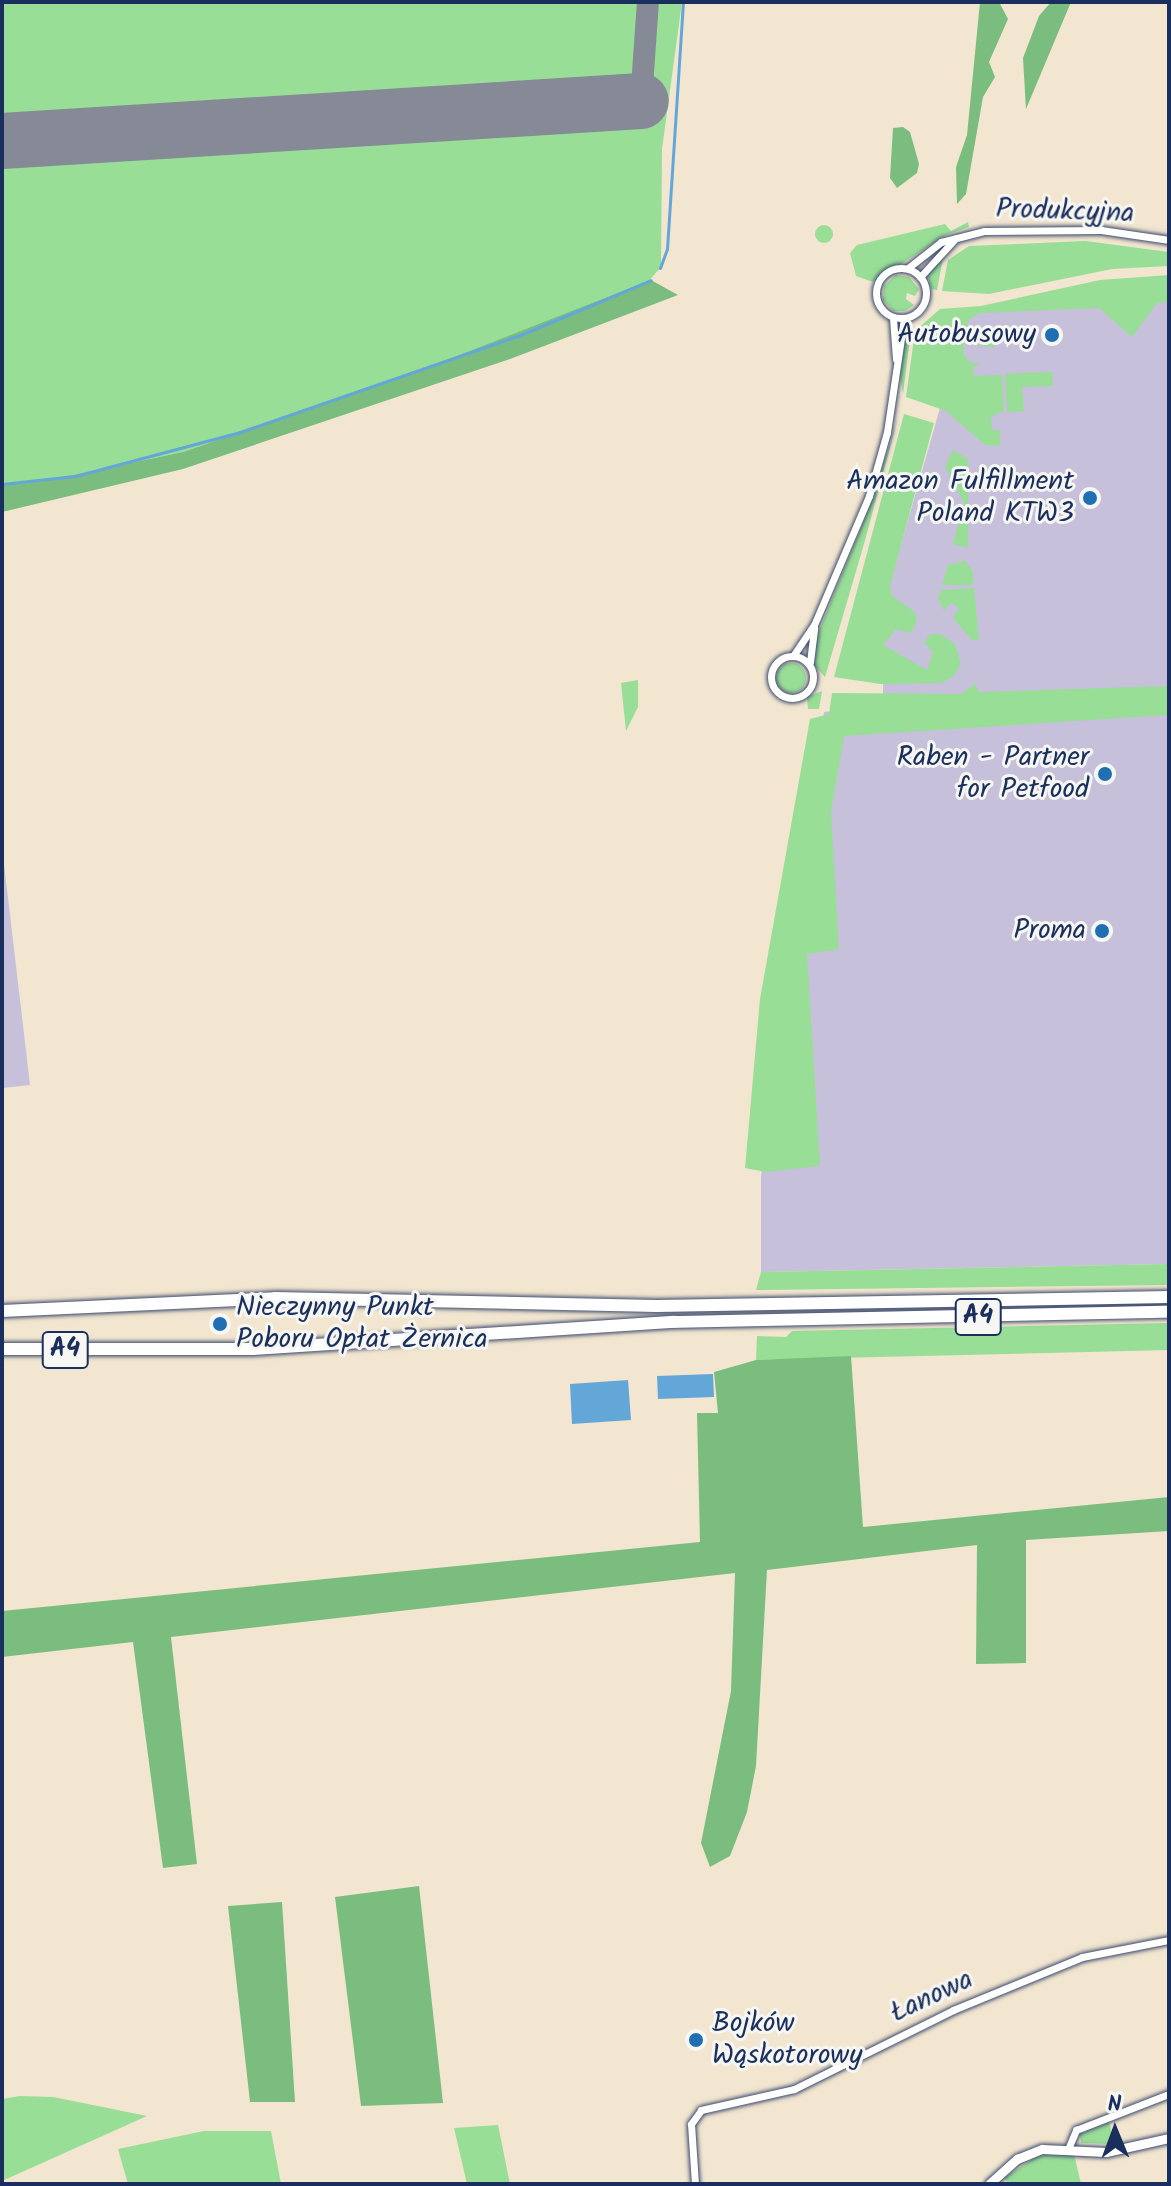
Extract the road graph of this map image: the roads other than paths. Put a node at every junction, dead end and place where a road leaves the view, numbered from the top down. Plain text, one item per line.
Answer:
1 (959, 236) junction
2 (1169, 240) edge
3 (908, 268) junction
4 (920, 277) junction
5 (893, 318) junction
6 (904, 318) junction
7 (897, 362) junction
8 (814, 625) junction
9 (793, 656) junction
10 (811, 666) junction
11 (1169, 1297) edge
12 (2, 1311) edge
13 (1169, 1312) edge
14 (2, 1349) edge
15 (1169, 1940) edge
16 (1169, 2094) edge
17 (1169, 2138) edge
18 (1068, 2149) junction
19 (695, 2184) edge
20 (989, 2184) edge

1 - 2 street, Produkcyjna
1 - 3 street, Produkcyjna
1 - 4 street, Produkcyjna
3 - 4 street
3 - 5 street
4 - 6 street
5 - 6 street
5 - 7 street
6 - 7 street
7 - 8 street
8 - 9 street
8 - 10 street
9 - 10 street
9 - 10 street
11 - 12 highway, A4
13 - 14 highway, A4
15 - 19 street, Łanowa
16 - 18 street
17 - 18 street
18 - 20 street

